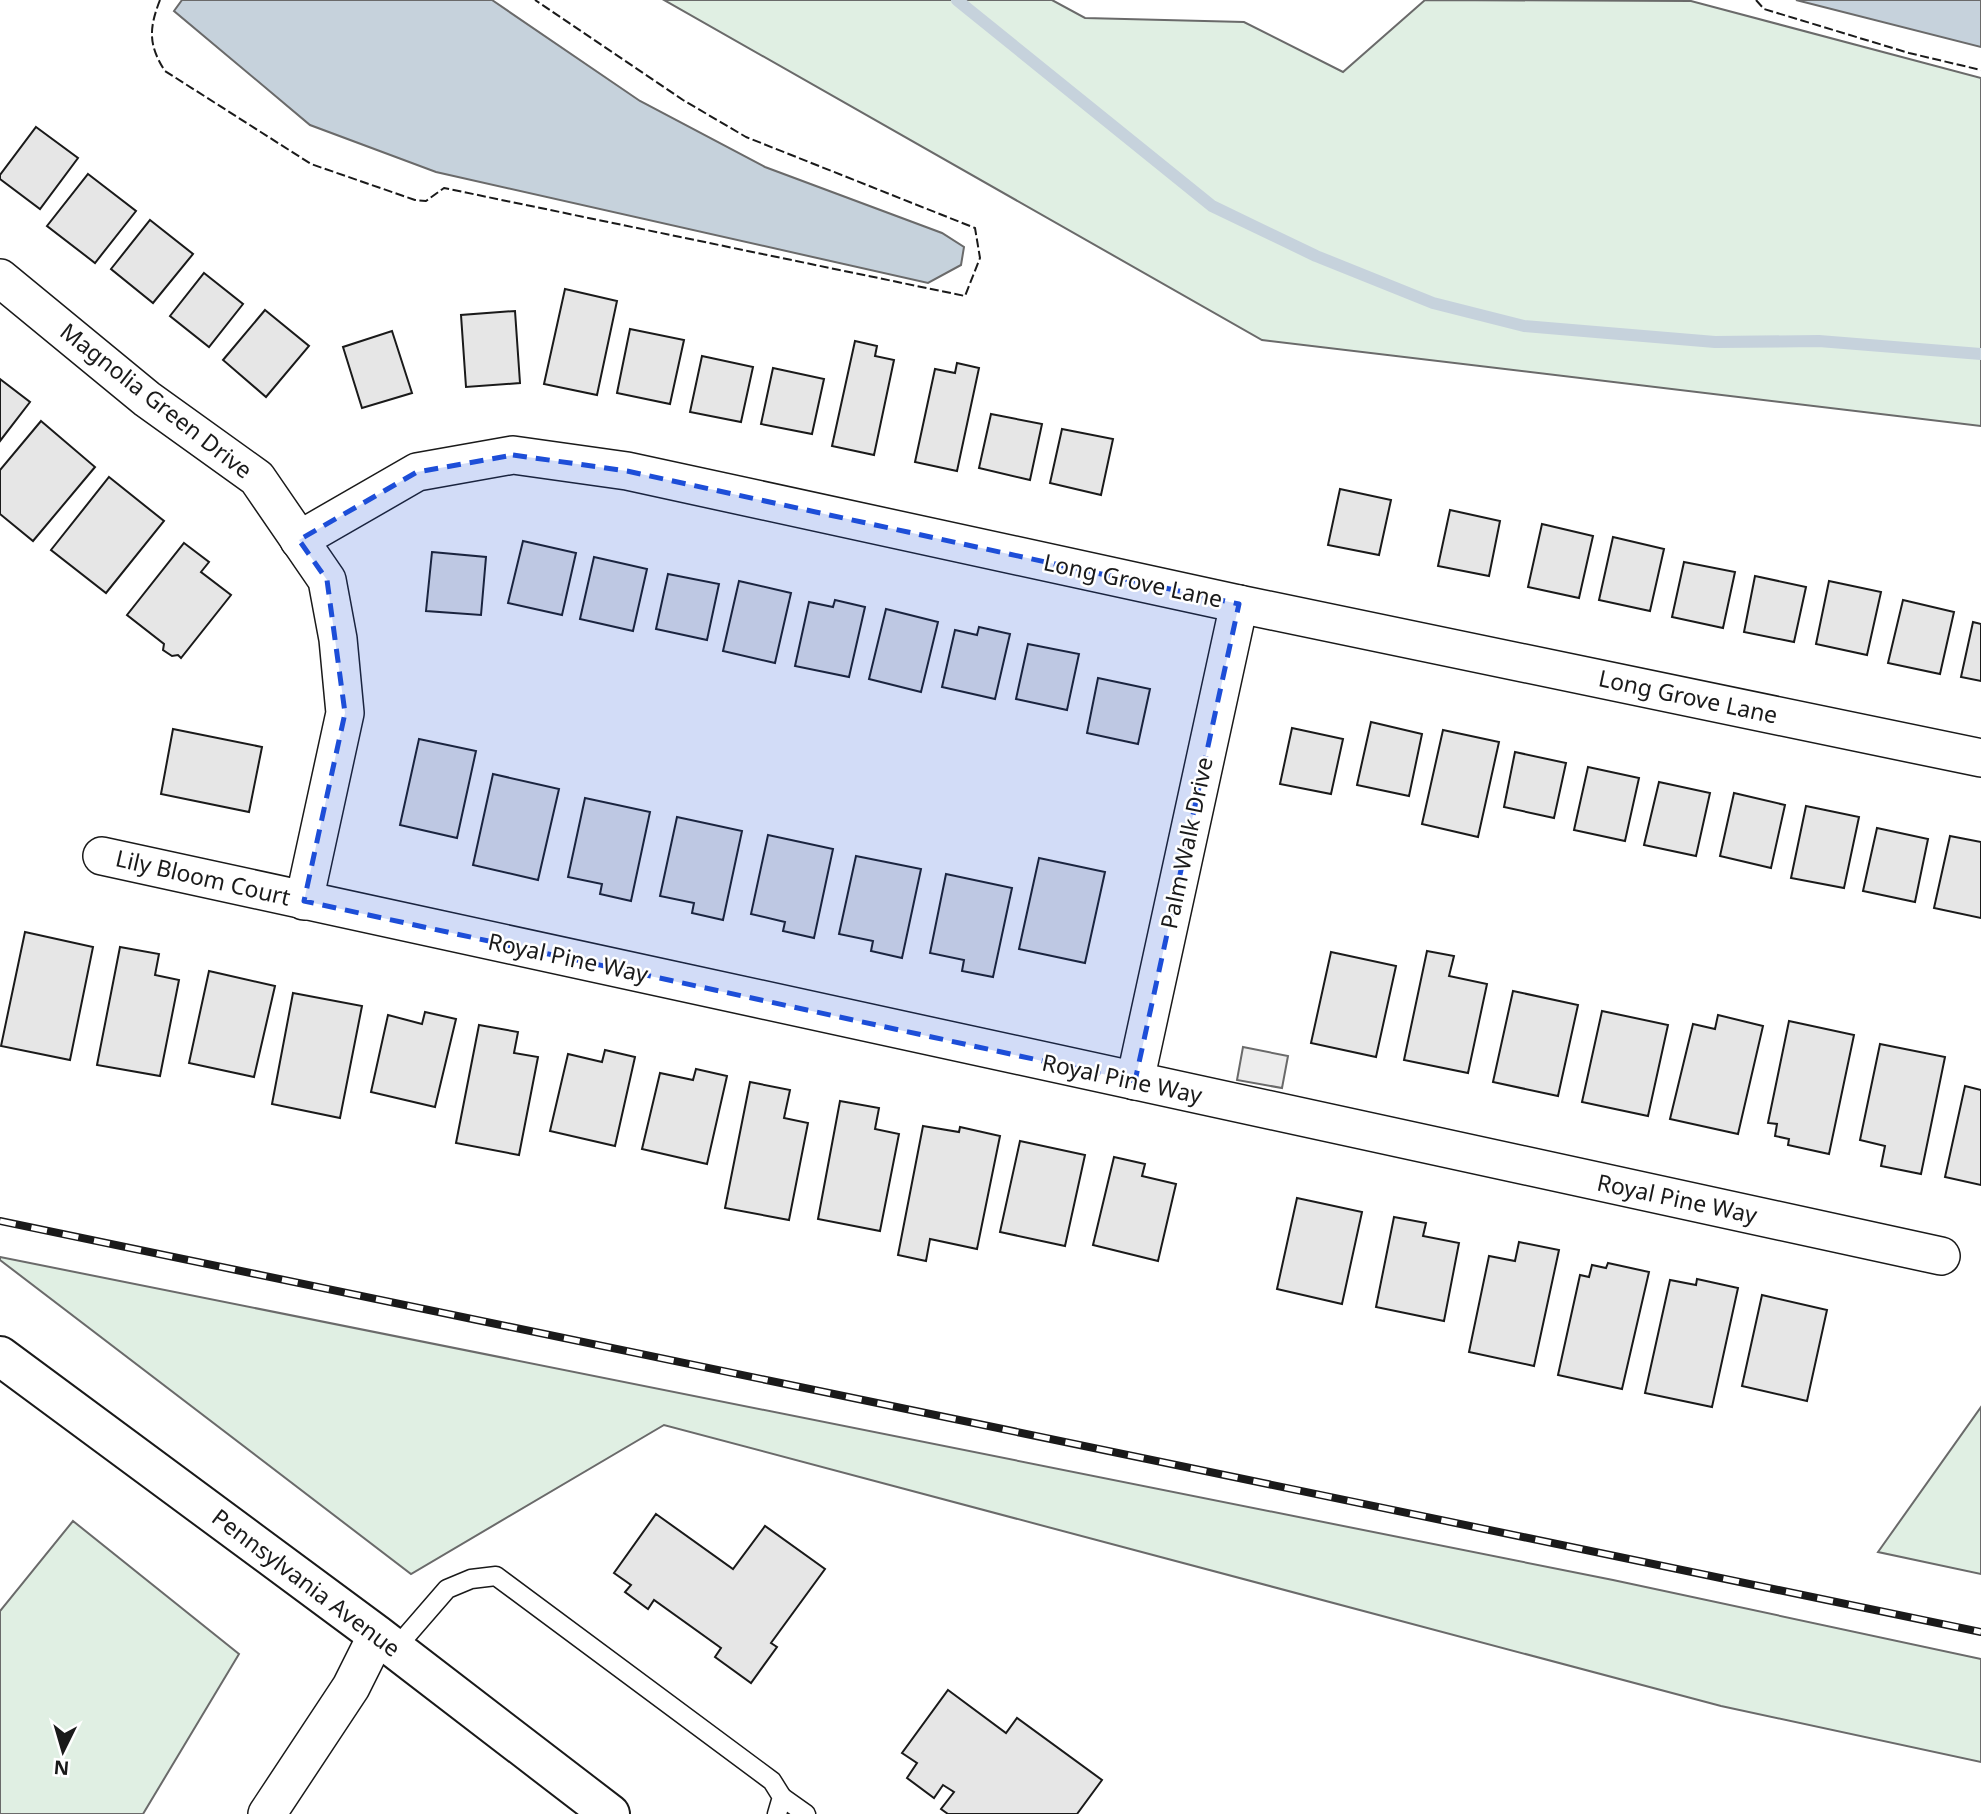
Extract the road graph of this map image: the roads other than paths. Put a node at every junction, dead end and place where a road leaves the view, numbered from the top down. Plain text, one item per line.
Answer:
1 (0, 278) edge
2 (299, 540) junction
3 (1239, 604) junction
4 (1981, 758) edge
5 (102, 856) dead end
6 (304, 901) junction
7 (1135, 1081) junction
8 (1941, 1256) dead end
9 (0, 1356) edge
10 (386, 1642) junction
11 (780, 1805) edge
12 (267, 1814) edge
13 (610, 1814) edge
14 (806, 1814) edge

1 - 2 street, Magnolia Green Drive
2 - 3 street, Long Grove Lane
2 - 6 street, Magnolia Green Drive
3 - 4 street, Long Grove Lane
3 - 7 street, Palm Walk Drive
5 - 6 street, Lily Bloom Court
6 - 7 street, Royal Pine Way
7 - 8 street, Royal Pine Way
9 - 10 street, Pennsylvania Avenue
10 - 11 lane
10 - 12 street
10 - 13 street, Pennsylvania Avenue
11 - 14 lane

